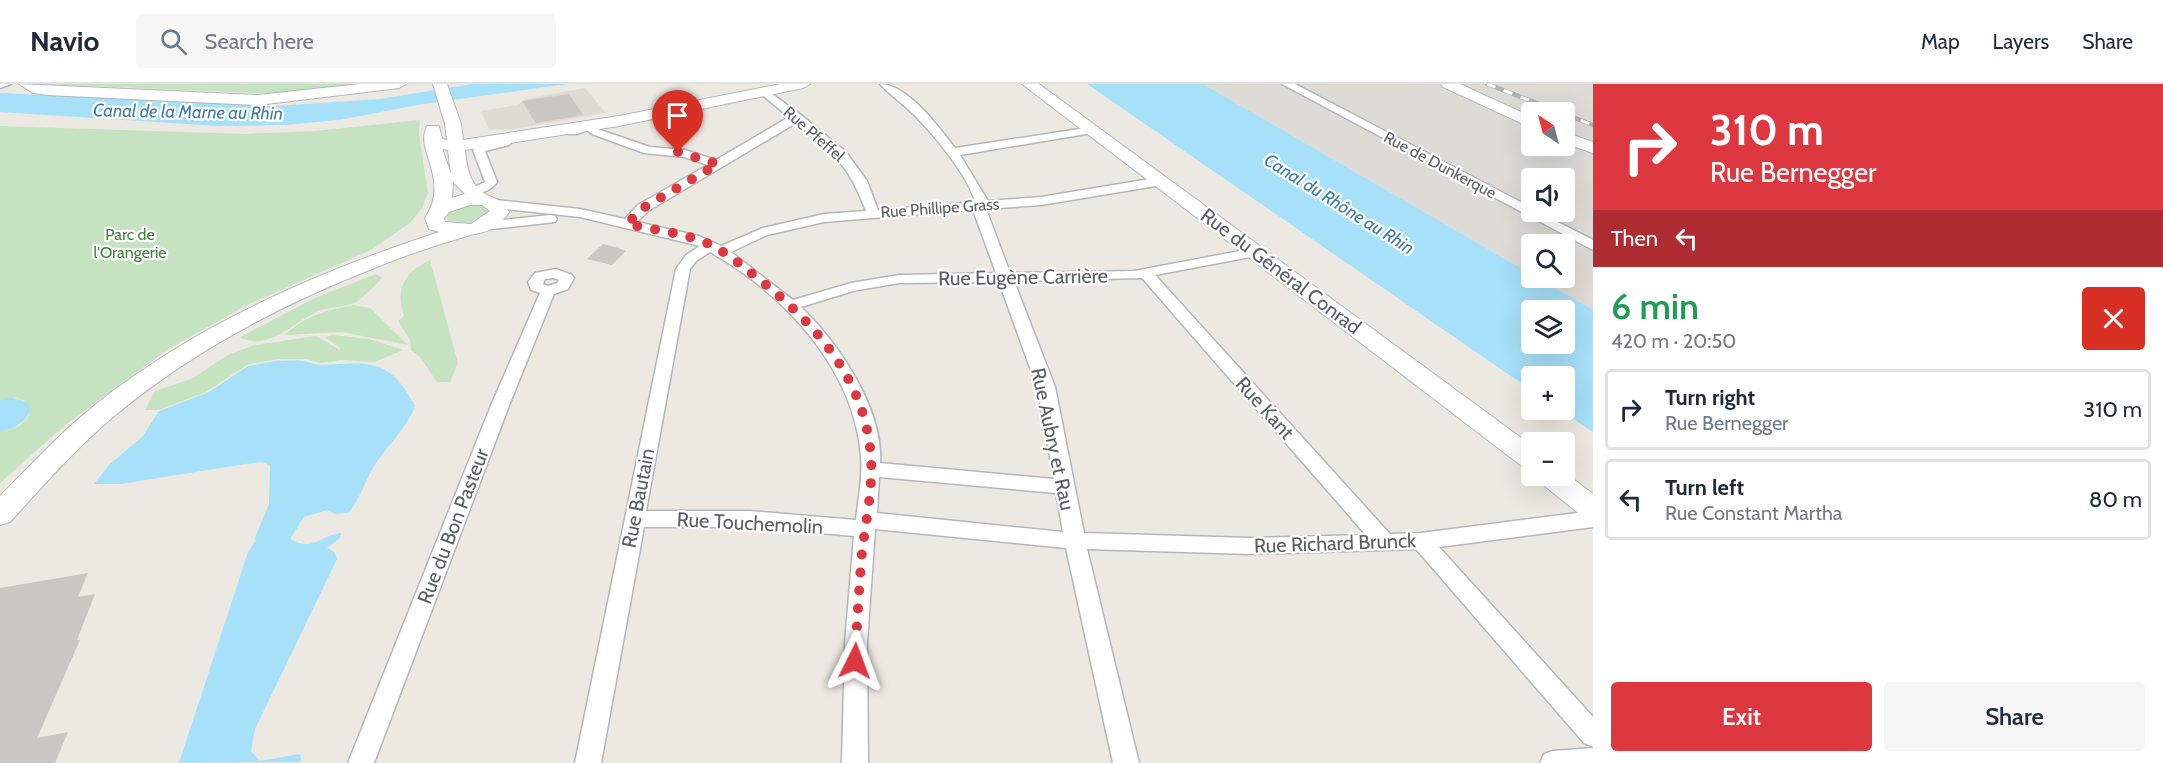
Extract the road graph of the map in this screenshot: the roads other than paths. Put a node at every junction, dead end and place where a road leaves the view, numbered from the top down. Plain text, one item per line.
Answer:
1 (6, 84) edge
2 (26, 84) edge
3 (399, 84) edge
4 (803, 84) edge
5 (885, 84) edge
6 (1029, 84) edge
7 (1287, 84) edge
8 (1448, 84) edge
9 (0, 85) edge
10 (435, 85) edge
11 (765, 92) junction
12 (440, 105) junction
13 (797, 117) junction
14 (1521, 118) edge
15 (588, 125) junction
16 (1092, 130) junction
17 (455, 135) junction
18 (510, 136) junction
19 (484, 141) junction
20 (1575, 141) edge
21 (434, 142) junction
22 (1593, 148) edge
23 (954, 152) junction
24 (718, 164) junction
25 (1162, 181) junction
26 (483, 198) junction
27 (981, 206) junction
28 (438, 213) junction
29 (873, 213) junction
30 (591, 217) junction
31 (627, 224) junction
32 (475, 228) junction
33 (1593, 246) edge
34 (716, 248) junction
35 (1256, 252) junction
36 (371, 262) junction
37 (1146, 274) junction
38 (1004, 277) junction
39 (548, 291) dead end
40 (792, 305) junction
41 (1521, 452) edge
42 (872, 470) junction
43 (1564, 486) edge
44 (1064, 487) junction
45 (1593, 509) edge
46 (0, 514) edge
47 (634, 519) junction
48 (1593, 519) edge
49 (866, 525) junction
50 (1075, 541) junction
51 (1421, 541) junction
52 (1384, 542) junction
53 (1593, 735) edge
54 (1593, 760) edge
55 (361, 763) edge
56 (588, 763) edge
57 (855, 763) edge
58 (1126, 763) edge
59 (1553, 763) edge

1 - 9 street
2 - 3 main road
4 - 11 main road
5 - 23 street, Rue Aubry et Rau
6 - 16 main road, Rue du Général Conrad
7 - 33 street, Rue de Dunkerque
8 - 14 main road
10 - 12 main road
11 - 13 street, Rue Pfeffel
11 - 15 main road
12 - 17 main road
12 - 21 main road
13 - 24 street
13 - 29 street, Rue Pfeffel
15 - 18 main road
15 - 19 street
15 - 24 street
16 - 23 street
16 - 25 main road, Rue du Général Conrad
17 - 18 main road
17 - 19 main road
17 - 21 main road
17 - 26 main road
18 - 19 main road
19 - 26 street
20 - 22 main road
21 - 28 main road
23 - 27 street, Rue Aubry et Rau
24 - 31 street
25 - 27 street, Rue Phillipe Grass
25 - 35 main road, Rue du Général Conrad
26 - 28 main road
26 - 30 street
26 - 32 main road
27 - 29 street, Rue Phillipe Grass
27 - 38 street, Rue Aubry et Rau
28 - 32 main road
28 - 36 main road
29 - 34 street, Rue Phillipe Grass
30 - 31 street
30 - 32 street
31 - 34 street
32 - 36 main road
34 - 40 street
34 - 47 street, Rue Bautain
35 - 37 street, Rue Eugène Carrière
35 - 41 main road, Rue du Général Conrad
36 - 46 main road
37 - 38 street, Rue Eugène Carrière
37 - 52 street, Rue Kant
38 - 40 street, Rue Eugène Carrière
38 - 44 street, Rue Aubry et Rau
39 - 55 street, Rue du Bon Pasteur
40 - 42 street
42 - 44 street
42 - 49 street
43 - 45 main road
44 - 50 street, Rue Aubry et Rau
47 - 49 street, Rue Touchemolin
47 - 56 street, Rue Bautain
48 - 51 street, Rue Richard Brunck
49 - 50 street, Rue Touchemolin
49 - 57 street
50 - 52 street, Rue Richard Brunck
50 - 58 street, Rue Aubry et Rau
51 - 52 street, Rue Richard Brunck
51 - 53 street
54 - 59 street

